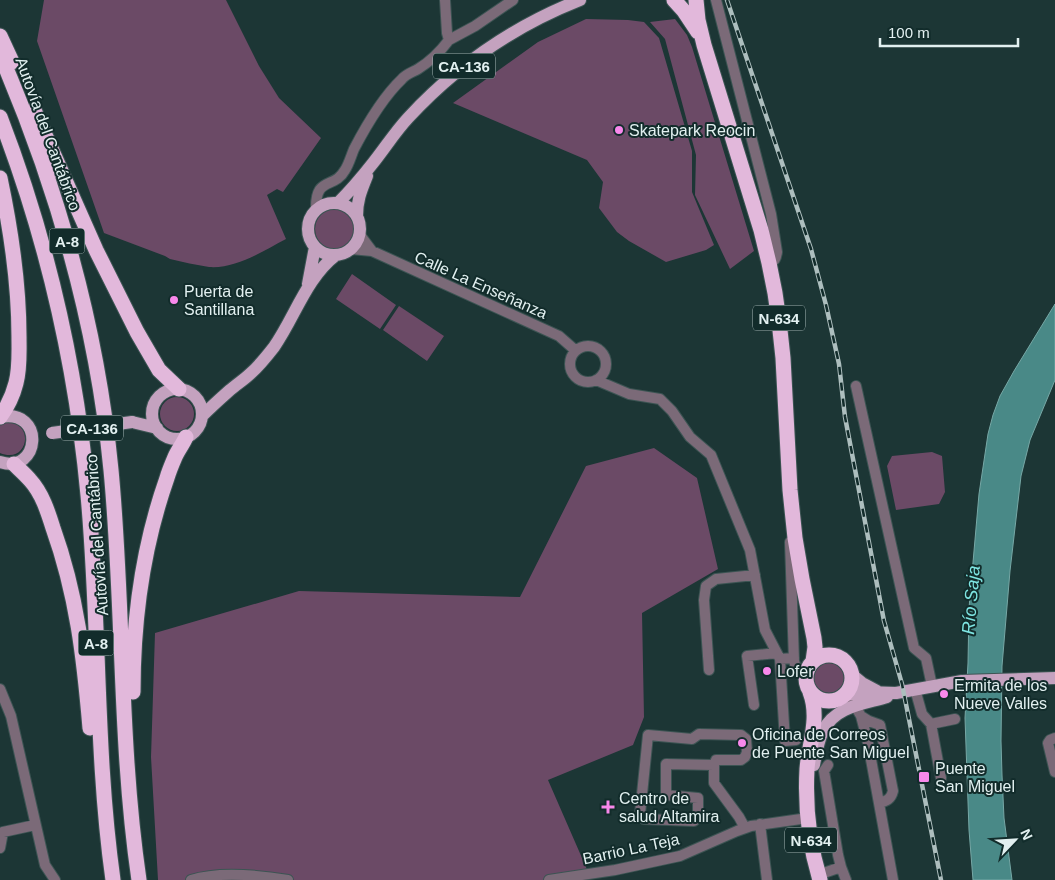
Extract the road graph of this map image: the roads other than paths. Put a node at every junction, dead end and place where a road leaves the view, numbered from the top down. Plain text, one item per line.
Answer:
1 (445, 0) edge
2 (513, 0) edge
3 (580, 0) edge
4 (674, 0) edge
5 (696, 0) edge
6 (716, 0) edge
7 (0, 36) edge
8 (449, 40) junction
9 (704, 45) junction
10 (0, 54) edge
11 (0, 117) edge
12 (374, 163) junction
13 (0, 178) edge
14 (338, 203) junction
15 (316, 210) junction
16 (357, 216) junction
17 (360, 235) junction
18 (315, 247) junction
19 (351, 249) junction
20 (372, 251) junction
21 (336, 255) junction
22 (769, 263) junction
23 (307, 287) junction
24 (575, 350) junction
25 (596, 380) junction
26 (856, 386) dead end
27 (231, 389) junction
28 (186, 392) junction
29 (153, 410) junction
30 (202, 416) junction
31 (0, 417) edge
32 (132, 422) junction
33 (29, 426) junction
34 (157, 428) junction
35 (52, 433) junction
36 (186, 437) junction
37 (33, 442) junction
38 (7, 463) edge
39 (792, 508) junction
40 (755, 575) junction
41 (806, 600) junction
42 (831, 655) junction
43 (778, 656) junction
44 (794, 658) junction
45 (813, 661) junction
46 (709, 670) dead end
47 (806, 677) junction
48 (1055, 678) edge
49 (932, 686) junction
50 (0, 689) edge
51 (915, 690) junction
52 (810, 692) junction
53 (880, 692) junction
54 (896, 693) junction
55 (848, 697) junction
56 (754, 705) dead end
57 (955, 720) dead end
58 (931, 724) junction
59 (813, 732) junction
60 (1055, 738) edge
61 (796, 740) dead end
62 (714, 765) junction
63 (828, 765) dead end
64 (1055, 772) edge
65 (941, 778) dead end
66 (807, 799) junction
67 (879, 803) junction
68 (808, 818) junction
69 (760, 824) junction
70 (35, 825) junction
71 (745, 828) junction
72 (0, 848) edge
73 (841, 867) junction
74 (593, 876) edge
75 (819, 877) edge
76 (55, 880) edge
77 (109, 880) edge
78 (113, 880) edge
79 (139, 880) edge
80 (146, 880) edge
81 (191, 880) edge
82 (288, 880) edge
83 (549, 880) edge
84 (767, 880) edge
85 (846, 880) edge
86 (893, 880) edge

1 - 8 street
2 - 8 street
3 - 12 main road, CA-136
4 - 9 highway, N-634
5 - 9 highway, N-634
6 - 22 street
7 - 28 highway
8 - 15 street
9 - 22 highway, N-634
10 - 79 highway, Autovía del Cantábrico / A-8
11 - 78 highway, Autovía del Cantábrico / A-8
12 - 14 main road
12 - 16 main road
13 - 31 highway
14 - 15 main road
14 - 16 main road
15 - 18 main road
16 - 17 main road
17 - 19 main road
17 - 20 street, Calle La Enseñanza
18 - 21 main road
18 - 23 main road
19 - 20 street, Calle La Enseñanza
19 - 21 main road
20 - 24 street, Calle La Enseñanza
21 - 23 main road
22 - 39 highway, N-634
23 - 27 main road
24 - 25 street
24 - 25 street
25 - 40 street
26 - 49 street
27 - 28 main road
27 - 30 main road
28 - 29 main road
28 - 30 main road
29 - 32 main road
29 - 34 main road
30 - 36 main road
31 - 33 main road
32 - 34 main road
32 - 35 main road, CA-136, bridge
33 - 35 main road
33 - 37 main road
34 - 36 main road
35 - 37 main road
36 - 80 highway
37 - 38 main road
38 - 77 highway
39 - 41 highway, N-634
39 - 44 street
40 - 43 street
40 - 46 street
41 - 42 highway, N-634
41 - 45 highway, N-634
42 - 45 highway
42 - 55 highway, N-634
43 - 44 street
43 - 56 street
43 - 61 street
44 - 47 street
45 - 47 highway, N-634
47 - 52 highway, N-634
48 - 49 main road
49 - 51 main road
50 - 70 street
51 - 54 main road
51 - 58 street
52 - 55 highway
52 - 59 highway, N-634
53 - 54 main road
53 - 55 main road
53 - 55 main road
54 - 55 main road, N-634
55 - 59 highway, N-634
55 - 66 main road, N-634
55 - 67 street
55 - 67 street
57 - 58 street
58 - 65 street
59 - 66 highway, N-634
60 - 64 street
62 - 62 street, Barrio La Teja
62 - 71 street
63 - 73 street
66 - 68 highway, N-634
67 - 86 street
68 - 69 street, Barrio La Teja
68 - 75 highway, N-634
69 - 71 street, Barrio La Teja
69 - 84 street
70 - 72 street
70 - 76 street
71 - 74 street, Barrio La Teja
73 - 75 street
73 - 85 street
74 - 83 street, Barrio La Teja
81 - 82 street

